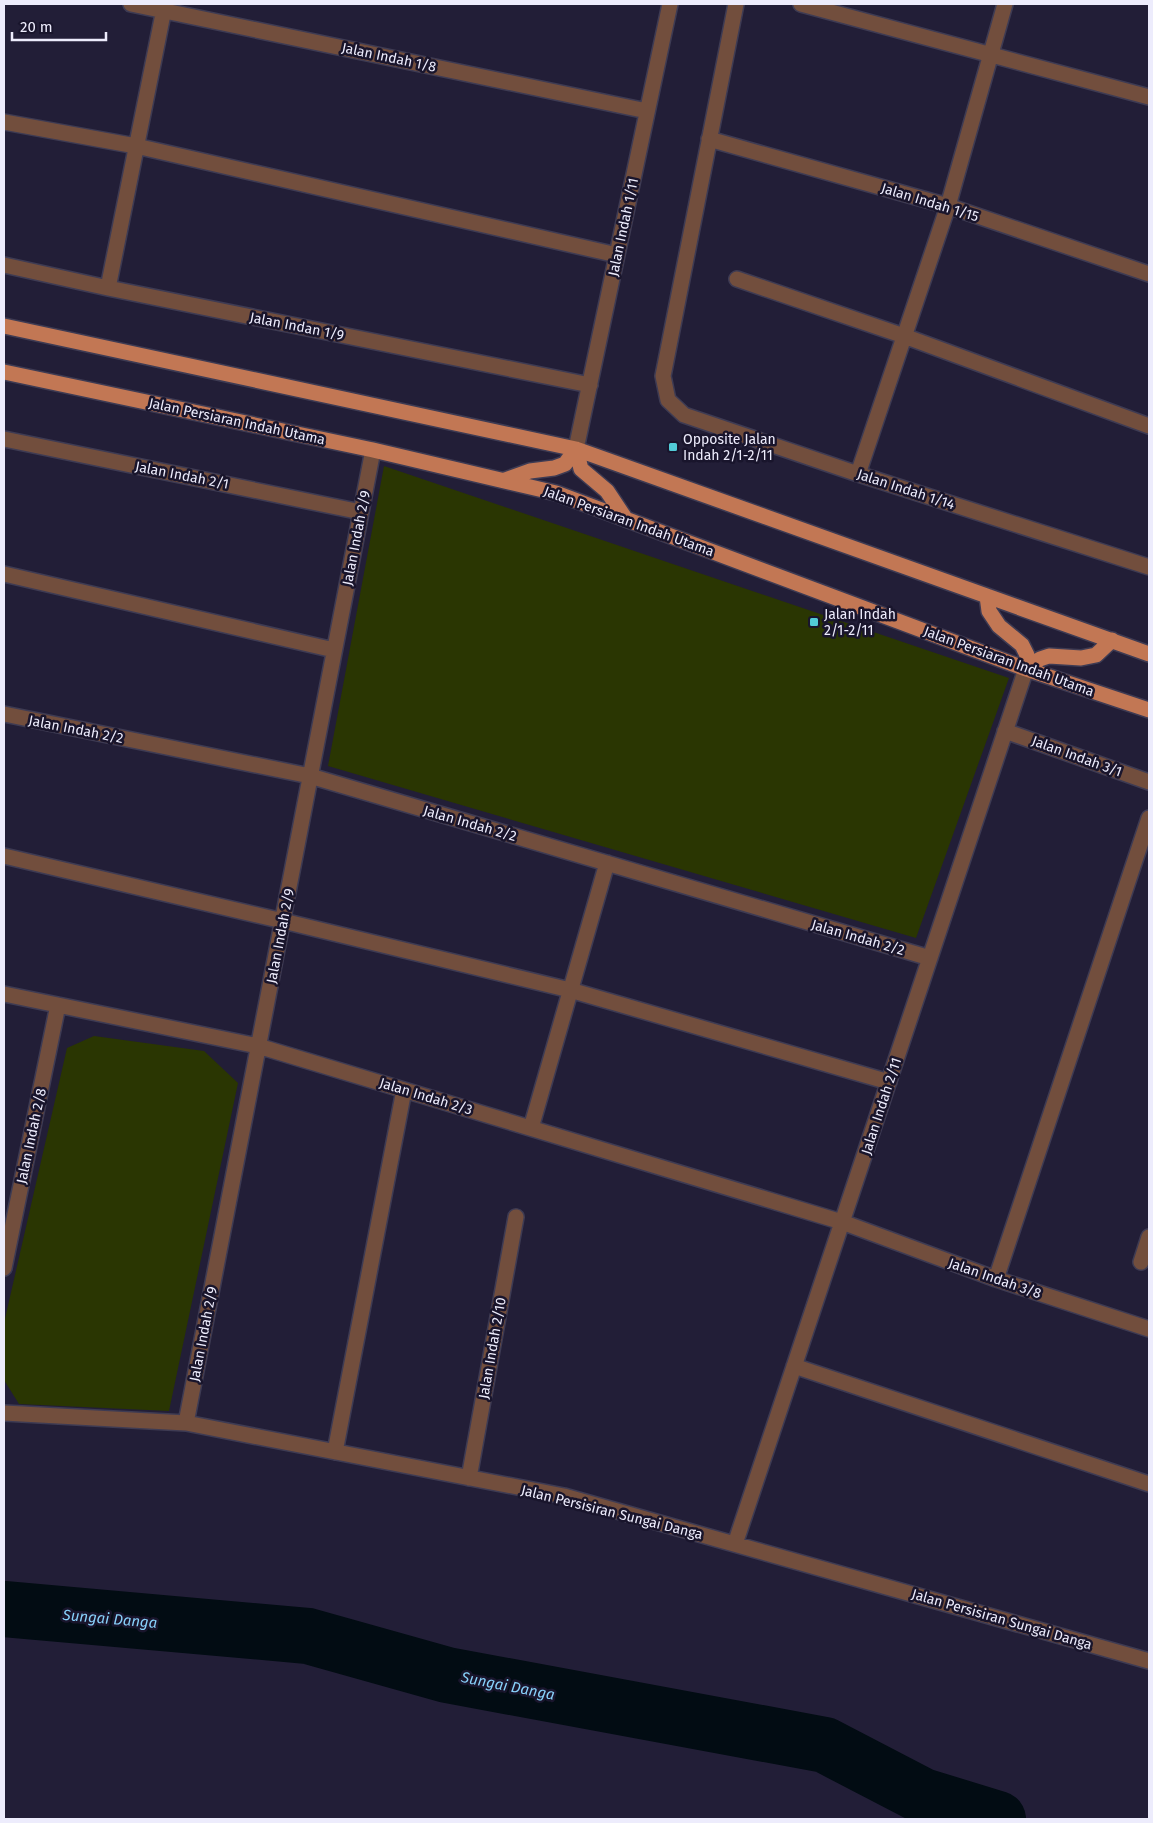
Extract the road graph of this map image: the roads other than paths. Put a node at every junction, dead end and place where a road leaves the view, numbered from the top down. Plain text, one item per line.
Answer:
1 (130, 4) edge
2 (670, 4) edge
3 (736, 4) edge
4 (801, 4) edge
5 (1005, 4) edge
6 (164, 7) edge
7 (992, 54) junction
8 (1149, 97) edge
9 (647, 111) junction
10 (4, 122) edge
11 (709, 139) junction
12 (136, 146) junction
13 (948, 206) junction
14 (617, 255) junction
15 (4, 265) edge
16 (1149, 274) edge
17 (737, 279) dead end
18 (108, 288) junction
19 (4, 326) edge
20 (904, 336) junction
21 (4, 372) edge
22 (590, 385) junction
23 (1149, 426) edge
24 (4, 439) edge
25 (576, 449) junction
26 (373, 450) junction
27 (858, 474) junction
28 (505, 480) junction
29 (361, 512) junction
30 (626, 518) junction
31 (1149, 567) edge
32 (4, 574) edge
33 (987, 596) junction
34 (1112, 640) junction
35 (334, 650) junction
36 (1149, 654) edge
37 (1026, 669) junction
38 (1149, 710) edge
39 (4, 714) edge
40 (1005, 731) junction
41 (310, 776) junction
42 (1149, 782) edge
43 (1149, 818) edge
44 (4, 856) edge
45 (607, 863) junction
46 (283, 920) junction
47 (930, 958) junction
48 (570, 990) junction
49 (4, 994) edge
50 (58, 1005) junction
51 (258, 1046) junction
52 (888, 1082) junction
53 (404, 1090) junction
54 (531, 1128) junction
55 (516, 1218) dead end
56 (842, 1222) junction
57 (1149, 1237) edge
58 (1141, 1262) dead end
59 (4, 1268) edge
60 (996, 1279) junction
61 (1149, 1329) edge
62 (794, 1366) junction
63 (4, 1413) edge
64 (186, 1423) junction
65 (335, 1452) junction
66 (469, 1478) junction
67 (1149, 1484) edge
68 (735, 1544) junction
69 (1149, 1661) edge

1 - 6 street, Jalan Indah 1/8
2 - 9 street, Jalan Indah 1/11
3 - 11 street
4 - 7 street
5 - 7 street
6 - 9 street, Jalan Indah 1/8
6 - 12 street
7 - 8 street
7 - 13 street
9 - 14 street, Jalan Indah 1/11
10 - 12 street
11 - 13 street, Jalan Indah 1/15
11 - 27 street, Jalan Indah 1/14
12 - 14 street
12 - 18 street
13 - 16 street, Jalan Indah 1/15
13 - 20 street
14 - 22 street, Jalan Indah 1/11
15 - 18 street, Jalan Indan 1/9
17 - 20 street
18 - 22 street, Jalan Indan 1/9
19 - 25 main road
20 - 23 street
20 - 27 street
21 - 26 main road, Jalan Persiaran Indah Utama
22 - 25 street, Jalan Indah 1/11
24 - 29 street, Jalan Indah 2/1
25 - 28 main road
25 - 30 main road
25 - 33 main road
26 - 28 main road, Jalan Persiaran Indah Utama
26 - 29 street, Jalan Indah 2/9
27 - 31 street, Jalan Indah 1/14
28 - 30 main road, Jalan Persiaran Indah Utama
29 - 35 street, Jalan Indah 2/9
30 - 37 main road, Jalan Persiaran Indah Utama
32 - 35 street
33 - 34 main road
33 - 37 main road
34 - 36 main road
34 - 37 main road
35 - 41 street, Jalan Indah 2/9
37 - 38 main road, Jalan Persiaran Indah Utama
37 - 40 street, Jalan Indah 2/11
39 - 41 street, Jalan Indah 2/2
40 - 42 street, Jalan Indah 3/1
40 - 47 street, Jalan Indah 2/11
41 - 45 street, Jalan Indah 2/2
41 - 46 street, Jalan Indah 2/9
43 - 60 street
44 - 46 street
45 - 47 street, Jalan Indah 2/2
45 - 48 street
46 - 48 street
46 - 51 street, Jalan Indah 2/9
47 - 52 street, Jalan Indah 2/11
48 - 52 street
48 - 54 street
49 - 50 street, Jalan Indah 2/3
50 - 51 street, Jalan Indah 2/3
50 - 59 street, Jalan Indah 2/8
51 - 53 street, Jalan Indah 2/3
51 - 64 street, Jalan Indah 2/9
52 - 56 street, Jalan Indah 2/11
53 - 54 street, Jalan Indah 2/3
53 - 65 street
54 - 56 street, Jalan Indah 2/3
55 - 66 street, Jalan Indah 2/10
56 - 60 street, Jalan Indah 3/8
56 - 62 street, Jalan Indah 2/11
57 - 58 street
60 - 61 street, Jalan Indah 3/8
62 - 67 street
62 - 68 street, Jalan Indah 2/11
63 - 64 street, Jalan Persisiran Sungai Danga
64 - 65 street, Jalan Persisiran Sungai Danga
65 - 66 street, Jalan Persisiran Sungai Danga
66 - 68 street, Jalan Persisiran Sungai Danga
68 - 69 street, Jalan Persisiran Sungai Danga

